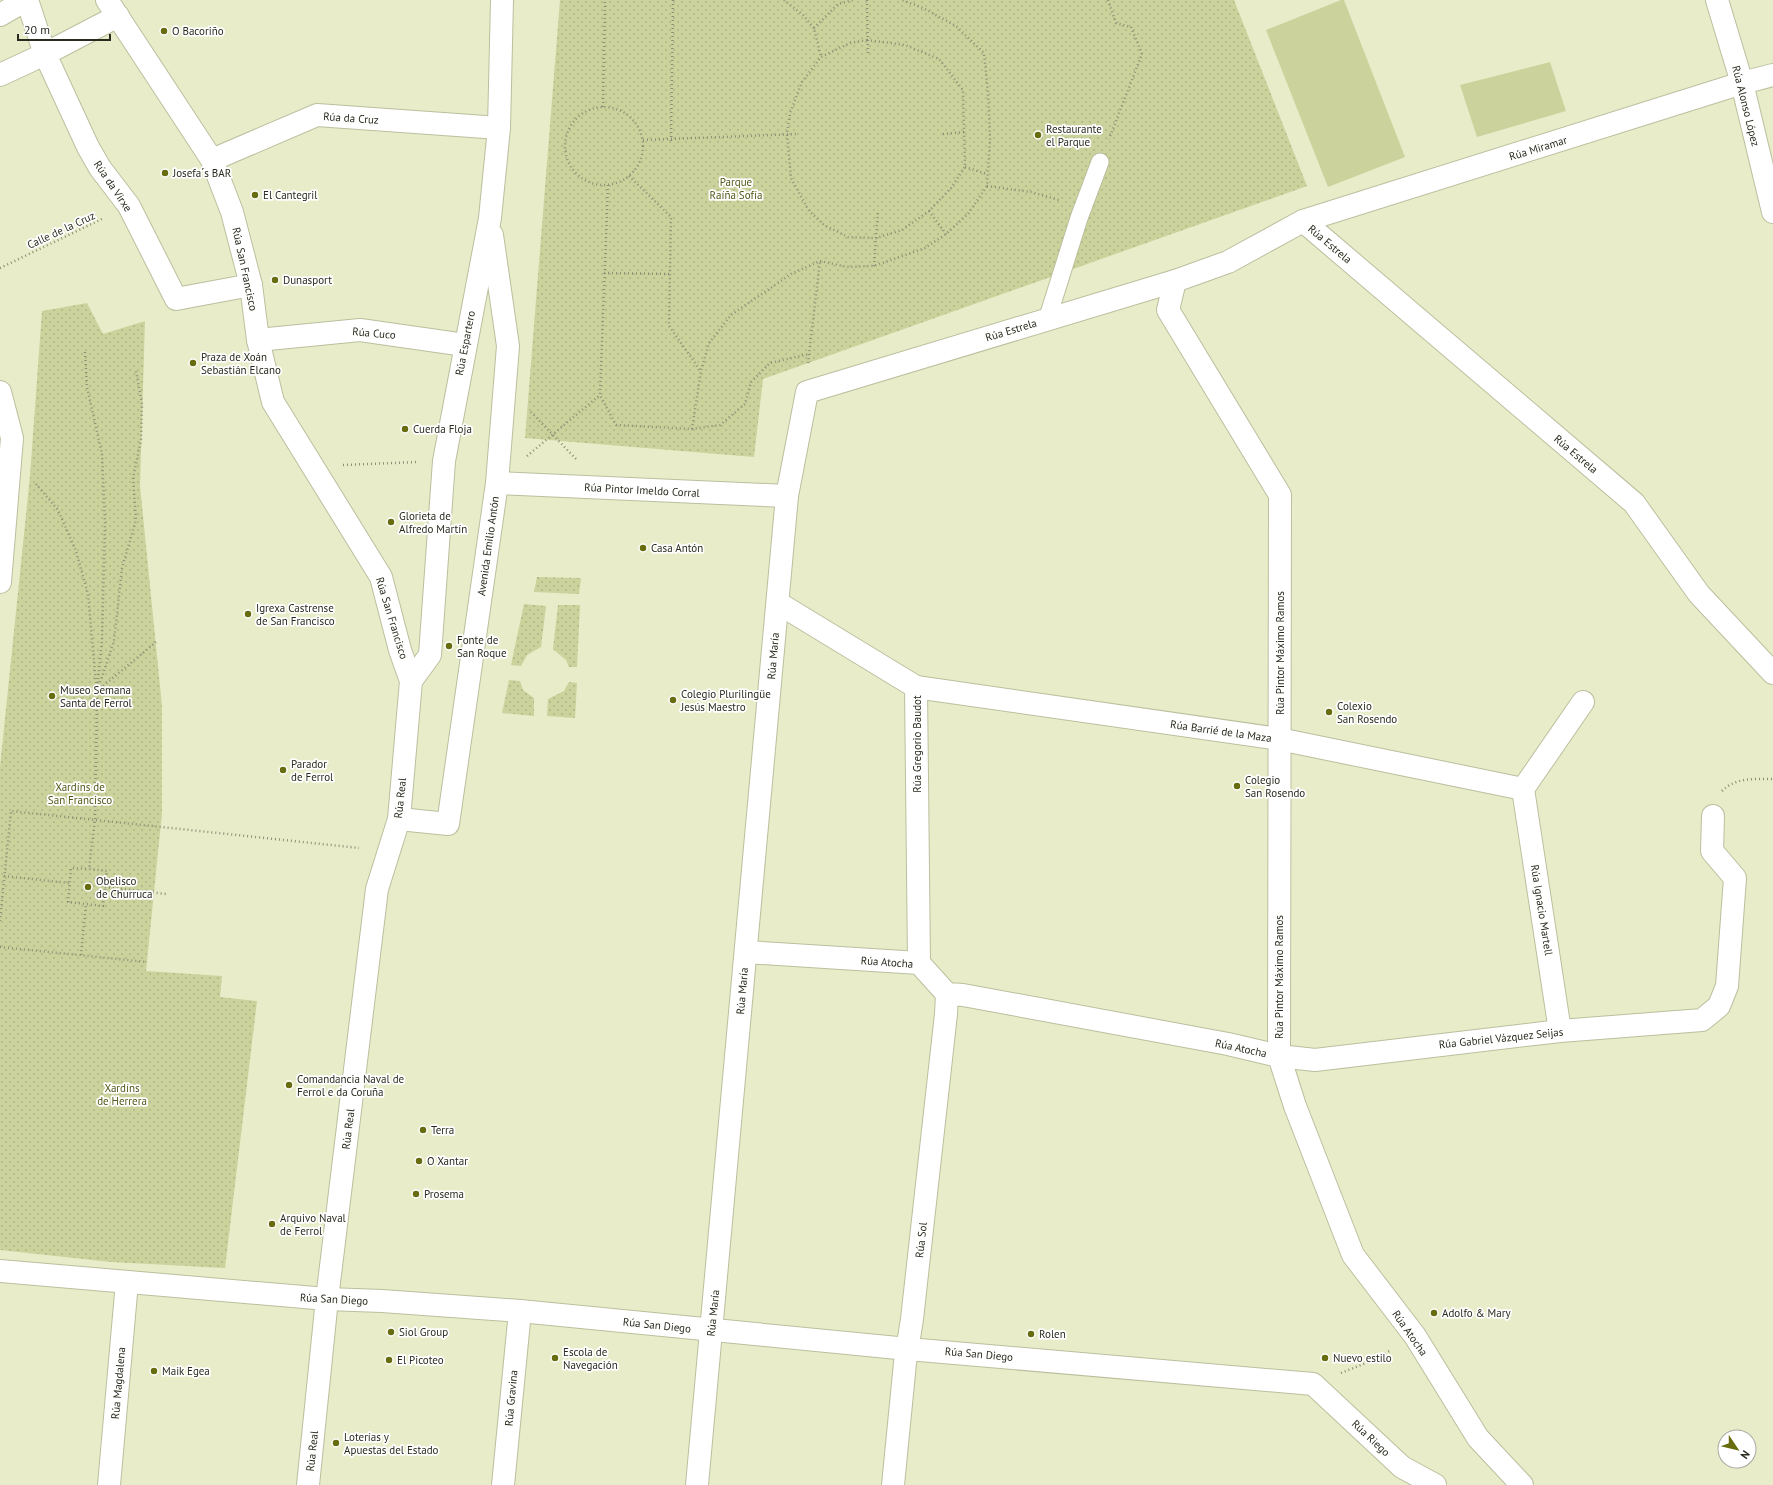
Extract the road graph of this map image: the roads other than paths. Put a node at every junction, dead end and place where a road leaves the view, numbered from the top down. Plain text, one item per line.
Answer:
1 (26, 0) edge
2 (502, 0) edge
3 (1717, 0) edge
4 (113, 8) edge
5 (0, 14) edge
6 (45, 54) junction
7 (0, 75) edge
8 (1773, 75) edge
9 (1742, 83) junction
10 (499, 128) junction
11 (212, 160) junction
12 (1100, 162) road end
13 (1773, 212) edge
14 (490, 218) junction
15 (1303, 221) junction
16 (1174, 281) junction
17 (251, 286) junction
18 (1047, 320) junction
19 (258, 340) junction
20 (465, 345) junction
21 (0, 392) edge
22 (497, 483) junction
23 (787, 496) junction
24 (0, 582) edge
25 (778, 603) junction
26 (1773, 673) edge
27 (411, 680) junction
28 (916, 688) junction
29 (1583, 702) dead end
30 (1279, 739) junction
31 (1523, 789) junction
32 (1713, 816) road end
33 (399, 819) junction
34 (746, 952) junction
35 (919, 963) junction
36 (947, 994) junction
37 (1560, 1031) junction
38 (1279, 1056) junction
39 (0, 1271) edge
40 (127, 1282) junction
41 (327, 1299) junction
42 (520, 1311) junction
43 (712, 1330) junction
44 (908, 1349) junction
45 (1313, 1384) joint
46 (109, 1485) edge
47 (308, 1485) edge
48 (503, 1485) edge
49 (697, 1485) edge
50 (893, 1485) edge
51 (1435, 1485) edge
52 (1522, 1485) edge

1 - 5 street
1 - 6 street, Rúa da Virxe
2 - 10 street, Rúa Espartero
3 - 9 street, Rúa Alonso López
4 - 6 street
4 - 11 street, Rúa San Francisco
6 - 7 street
6 - 17 street, Rúa da Virxe
8 - 9 street, Rúa Miramar
9 - 13 street, Rúa Alonso López
9 - 15 street, Rúa Miramar
10 - 11 street, Rúa da Cruz
10 - 14 street, Rúa Espartero
11 - 17 street, Rúa San Francisco
12 - 18 lane
14 - 20 street, Rúa Espartero
14 - 22 street, Avenida Emilio Antón
15 - 16 street, Rúa Estrela
15 - 26 street, Rúa Estrela
16 - 18 street, Rúa Estrela
16 - 30 street, Rúa Pintor Máximo Ramos
17 - 19 street, Rúa San Francisco
18 - 23 street, Rúa Estrela
19 - 20 street, Rúa Cuco
19 - 27 street, Rúa San Francisco
20 - 27 street, Rúa Espartero
21 - 24 street
22 - 23 street, Rúa Pintor Imeldo Corral
22 - 33 street, Avenida Emilio Antón
23 - 25 street, Rúa María
25 - 28 street, Rúa Gregorio Baudot
25 - 34 street, Rúa María
27 - 33 street, Rúa Real
28 - 30 street, Rúa Barrié de la Maza
28 - 35 street, Rúa Gregorio Baudot
29 - 31 street
30 - 31 street, Rúa Barrié de la Maza
30 - 38 street, Rúa Pintor Máximo Ramos
31 - 37 street, Rúa Ignacio Martell
32 - 37 street, Rúa Gabriel Vázquez Seijas
33 - 41 street, Rúa Real
34 - 35 street, Rúa Atocha
34 - 43 street, Rúa María
35 - 36 street, Rúa Atocha
36 - 38 street, Rúa Atocha
36 - 44 street, Rúa Sol
37 - 38 street, Rúa Gabriel Vázquez Seijas
38 - 52 street, Rúa Atocha
39 - 40 street, Rúa San Diego
40 - 41 street, Rúa San Diego
40 - 46 street, Rúa Magdalena
41 - 42 street, Rúa San Diego
41 - 47 street, Rúa Real
42 - 43 street, Rúa San Diego
42 - 48 street, Rúa Gravina
43 - 44 street, Rúa San Diego
43 - 49 street, Rúa María
44 - 45 street, Rúa San Diego
44 - 50 street, Rúa Sol
45 - 51 street, Rúa Riego

